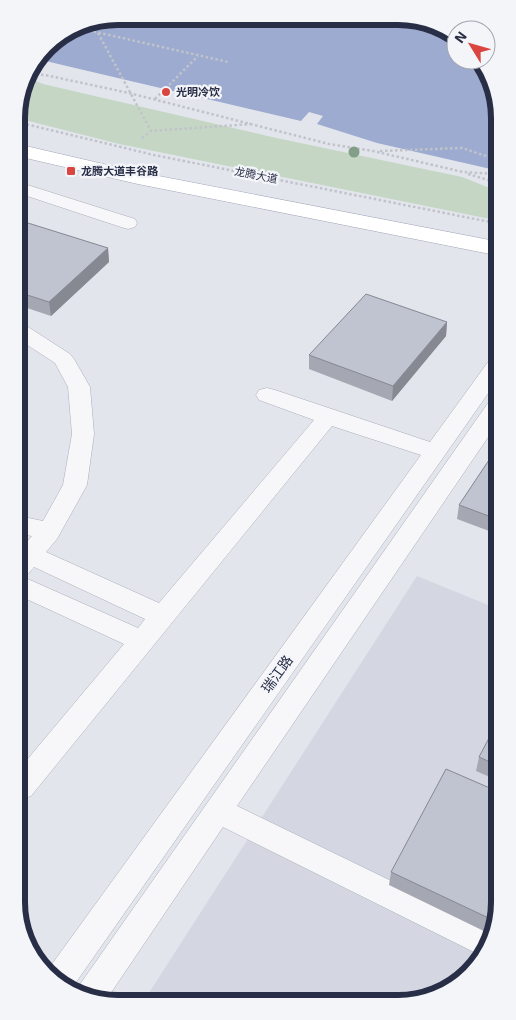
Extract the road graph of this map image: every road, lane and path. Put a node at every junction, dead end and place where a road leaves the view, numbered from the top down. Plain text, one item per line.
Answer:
1 (87, 30) edge
2 (98, 33) junction
3 (198, 56) junction
4 (228, 62) dead end
5 (36, 75) edge
6 (129, 93) junction
7 (155, 99) junction
8 (25, 124) edge
9 (255, 124) junction
10 (151, 131) junction
11 (25, 135) edge
12 (142, 138) dead end
13 (373, 151) junction
14 (25, 152) edge
15 (491, 158) edge
16 (463, 172) junction
17 (491, 174) edge
18 (491, 181) edge
19 (25, 189) edge
20 (491, 222) edge
21 (128, 223) dead end
22 (491, 229) edge
23 (491, 247) edge
24 (25, 334) edge
25 (491, 374) edge
26 (267, 395) dead end
27 (491, 415) edge
28 (328, 417) junction
29 (435, 452) junction
30 (25, 526) edge
31 (48, 534) junction
32 (25, 562) edge
33 (25, 588) edge
34 (163, 616) junction
35 (143, 641) junction
36 (25, 782) edge
37 (218, 811) junction
38 (482, 941) edge
39 (62, 976) edge
40 (93, 991) edge

1 - 2 path
2 - 3 path
2 - 6 path
3 - 4 path
3 - 7 path
5 - 6 path
6 - 7 path
6 - 10 path
7 - 9 path
8 - 20 path, 龙腾大道
9 - 10 path
9 - 13 path
10 - 12 path
11 - 22 main road, 龙腾大道
13 - 15 path
13 - 16 path
14 - 23 main road, 龙腾大道
16 - 17 path
16 - 18 path
19 - 21 street
24 - 31 street
25 - 29 street, 瑞江路
26 - 28 street
27 - 37 street, 瑞江路
28 - 29 street
28 - 34 street
29 - 39 street, 瑞江路
30 - 31 street
31 - 32 street
32 - 34 street
33 - 35 street
34 - 35 street
35 - 36 street
37 - 38 street
37 - 40 street, 瑞江路

